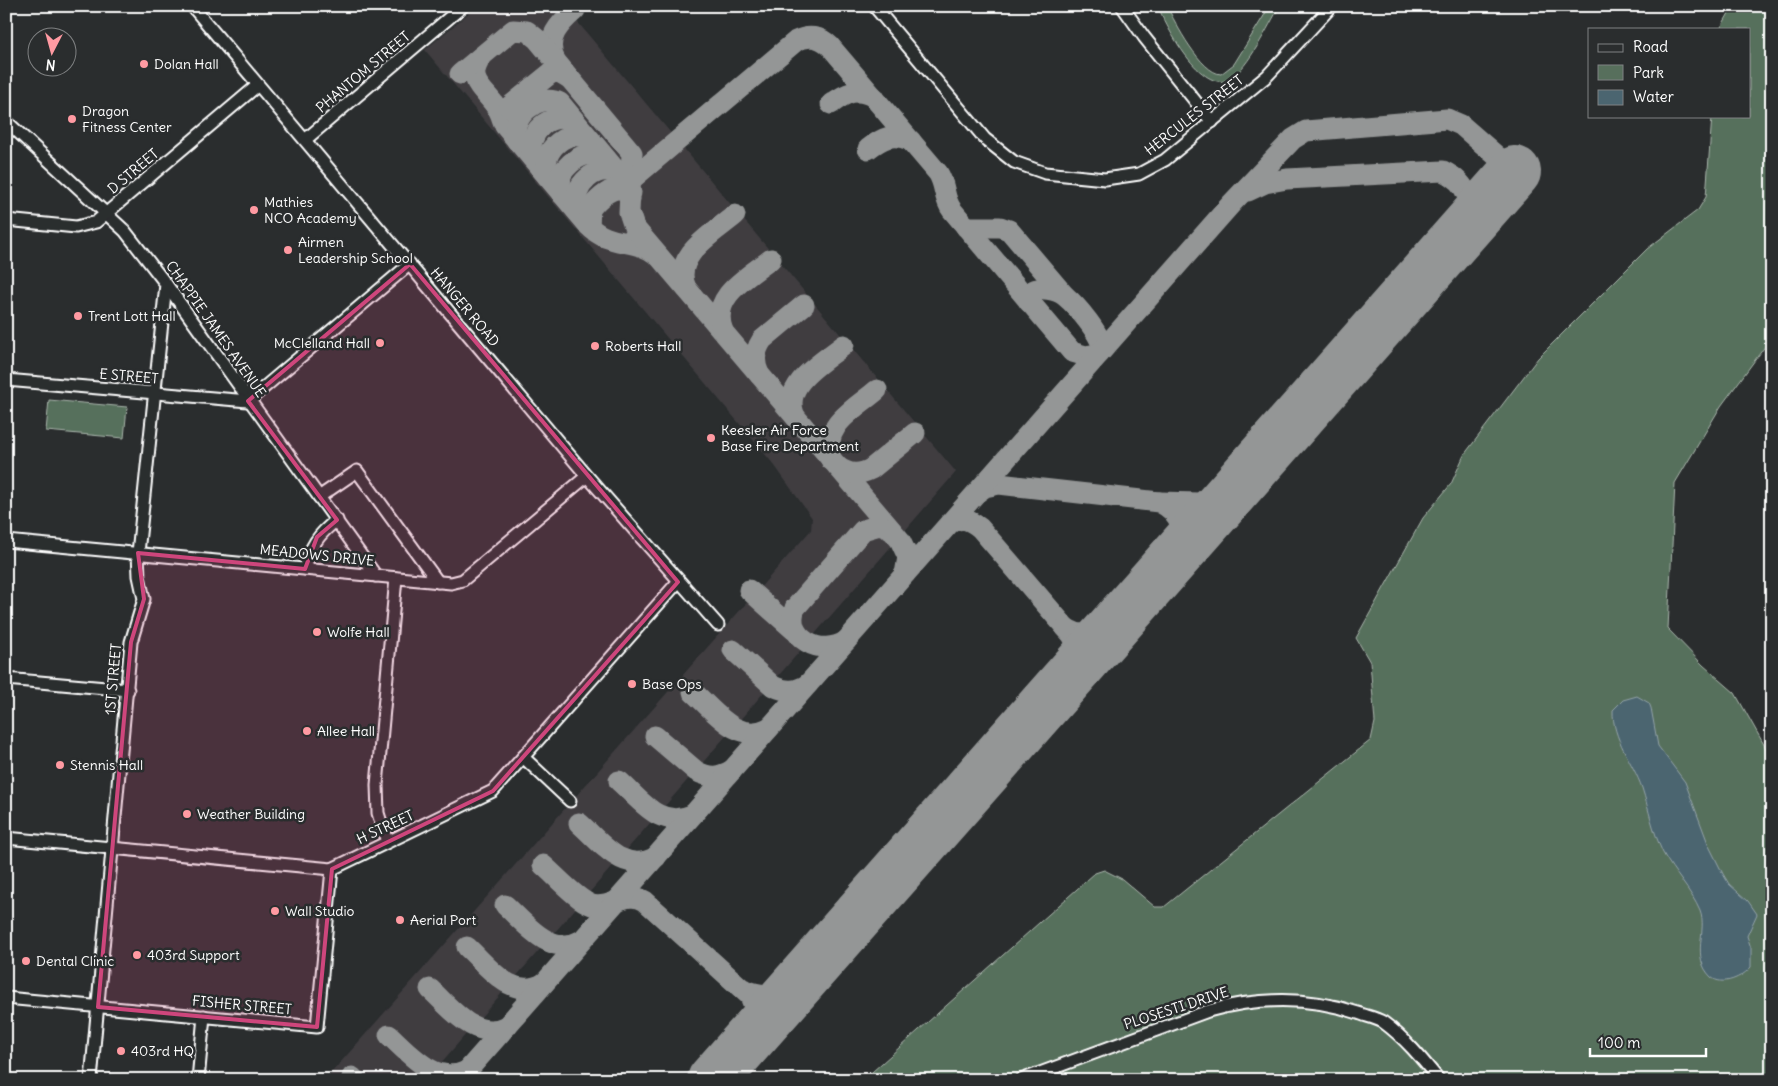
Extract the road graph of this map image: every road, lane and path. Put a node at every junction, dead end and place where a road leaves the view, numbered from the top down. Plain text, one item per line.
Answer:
1 (192, 6) edge
2 (464, 6) edge
3 (874, 6) edge
4 (1122, 6) edge
5 (1332, 6) edge
6 (258, 85) junction
7 (6, 121) edge
8 (1212, 122) junction
9 (305, 140) junction
10 (107, 212) junction
11 (6, 220) edge
12 (410, 264) junction
13 (166, 284) junction
14 (6, 380) edge
15 (154, 393) junction
16 (248, 401) junction
17 (587, 476) junction
18 (319, 497) junction
19 (337, 520) junction
20 (6, 541) edge
21 (138, 553) junction
22 (306, 569) junction
23 (376, 576) junction
24 (396, 578) junction
25 (438, 582) junction
26 (678, 582) junction
27 (718, 625) dead end
28 (6, 679) edge
29 (128, 690) junction
30 (523, 758) junction
31 (570, 801) dead end
32 (6, 838) edge
33 (387, 842) junction
34 (112, 848) junction
35 (332, 869) junction
36 (6, 998) edge
37 (98, 1007) junction
38 (204, 1016) junction
39 (91, 1080) edge
40 (198, 1080) edge
41 (1022, 1080) edge
42 (1439, 1080) edge

1 - 6 street, HANGER ROAD
2 - 9 street, PHANTOM STREET
3 - 8 street, HERCULES STREET
4 - 8 street
5 - 8 street, HERCULES STREET
6 - 9 street, HANGER ROAD
6 - 10 street, D STREET
7 - 10 street, CHAPPIE JAMES AVENUE
9 - 12 street, HANGER ROAD
10 - 11 street, D STREET
10 - 13 street, CHAPPIE JAMES AVENUE
12 - 16 street
12 - 17 street, HANGER ROAD
13 - 15 street, 1ST STREET
13 - 16 street, CHAPPIE JAMES AVENUE
14 - 15 street, E STREET
15 - 16 street, E STREET
15 - 21 street, 1ST STREET
16 - 18 street, CHAPPIE JAMES AVENUE
17 - 25 street, MEADOWS DRIVE
17 - 26 street, HANGER ROAD
18 - 19 street, CHAPPIE JAMES AVENUE
18 - 25 street
19 - 22 street
19 - 23 street, CHAPPIE JAMES AVENUE
20 - 21 street, MEADOWS DRIVE
21 - 22 street, MEADOWS DRIVE
21 - 29 street, 1ST STREET
22 - 23 street, MEADOWS DRIVE
23 - 24 street, MEADOWS DRIVE
24 - 25 street, MEADOWS DRIVE
24 - 33 street
26 - 27 street, HANGER ROAD
26 - 30 street, H STREET
28 - 29 street
29 - 34 street, 1ST STREET
30 - 31 street
30 - 33 street, H STREET
32 - 34 street
33 - 35 street, H STREET
34 - 35 street
34 - 37 street, 1ST STREET
35 - 38 street, FISHER STREET
36 - 37 street, FISHER STREET
37 - 38 street, FISHER STREET
37 - 39 street, 1ST STREET
38 - 40 street
41 - 42 street, PLOSESTI DRIVE

